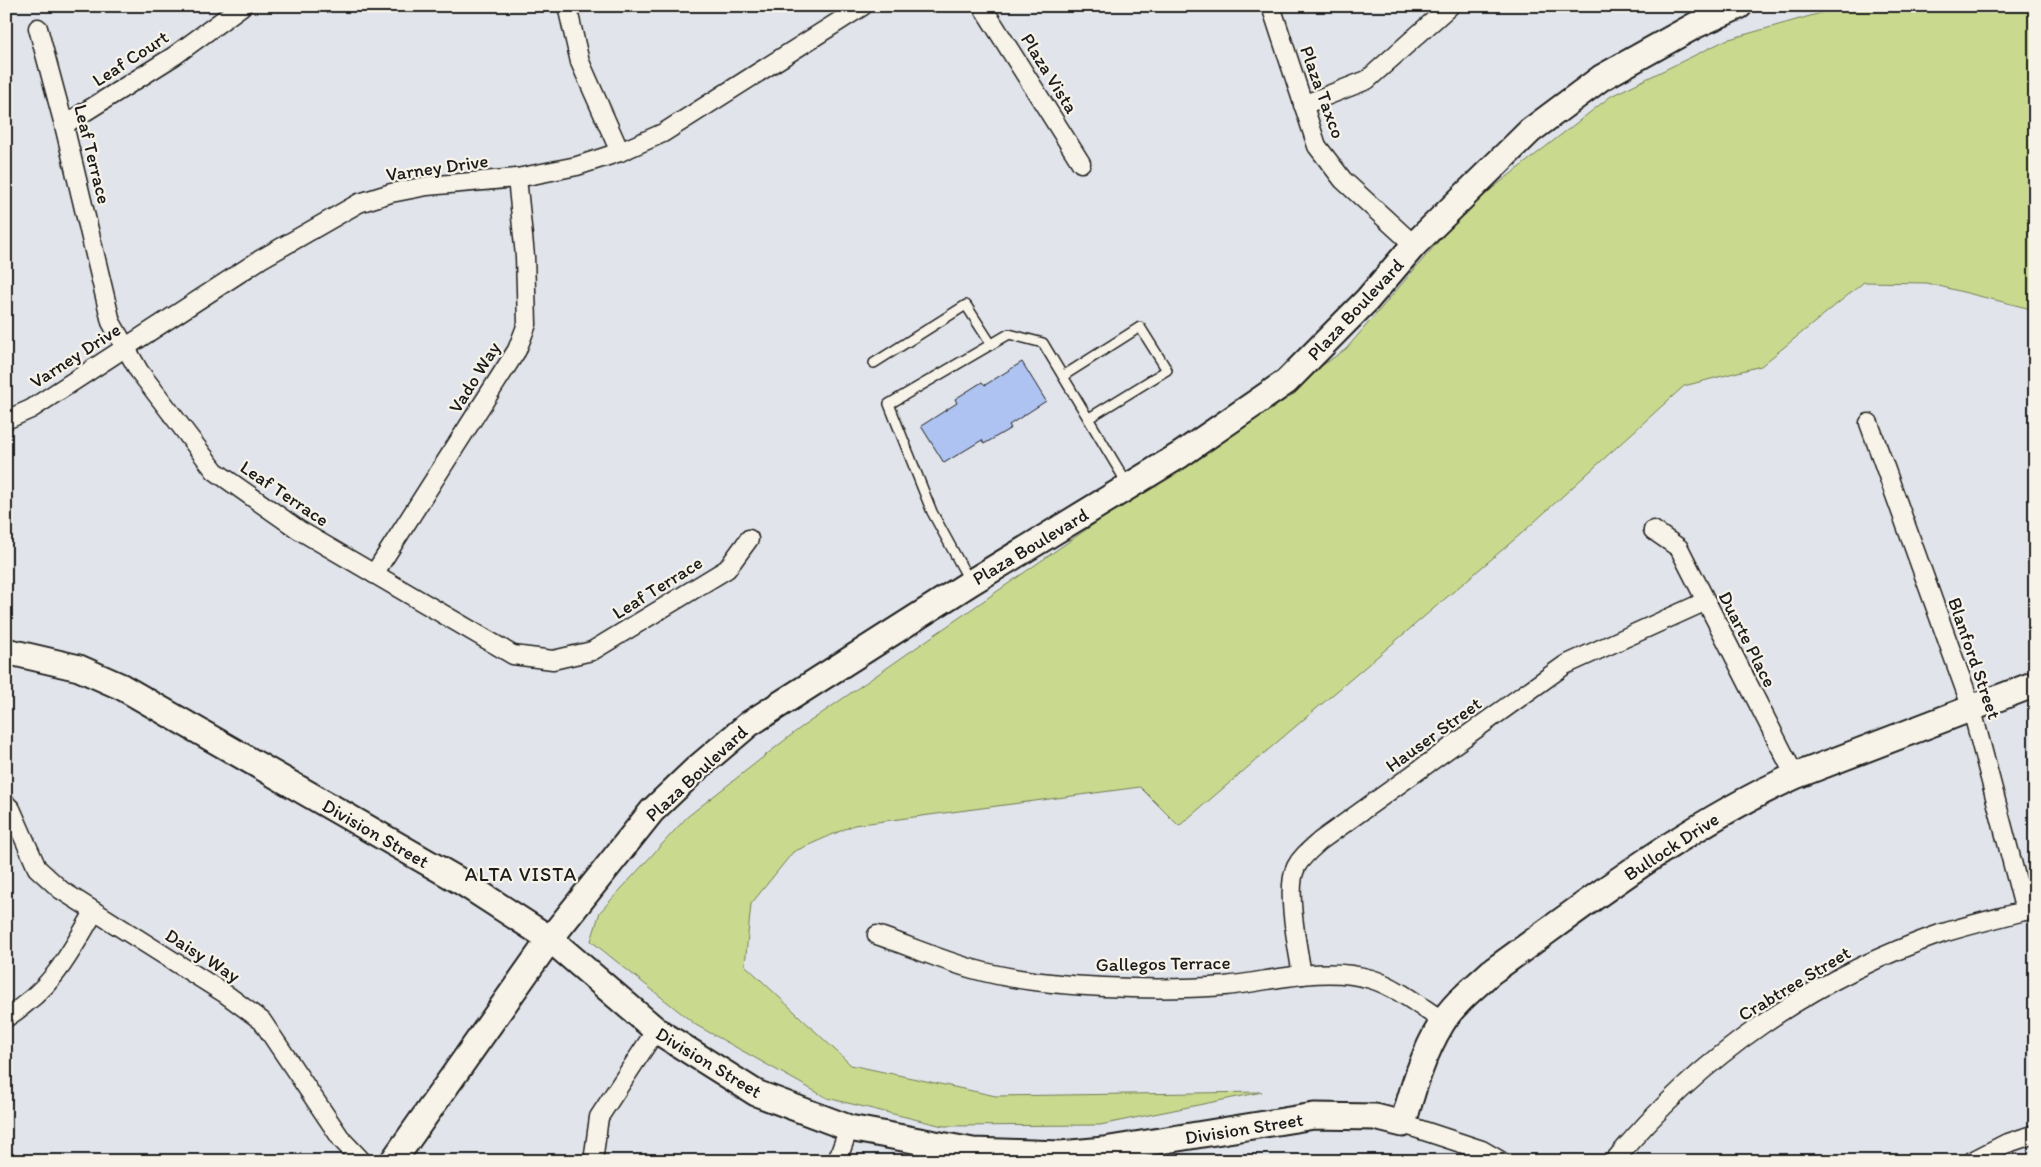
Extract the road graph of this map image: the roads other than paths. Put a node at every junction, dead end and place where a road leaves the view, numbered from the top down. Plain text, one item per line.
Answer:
1 (242, 6) edge
2 (566, 6) edge
3 (863, 6) edge
4 (982, 6) edge
5 (1270, 6) edge
6 (1450, 6) edge
7 (1739, 6) edge
8 (38, 28) dead end
9 (1303, 106) junction
10 (64, 125) junction
11 (620, 152) junction
12 (1081, 163) dead end
13 (517, 178) junction
14 (1414, 245) junction
15 (991, 344) junction
16 (125, 348) junction
17 (874, 363) dead end
18 (1063, 376) junction
19 (1089, 418) junction
20 (6, 420) edge
21 (1869, 423) dead end
22 (1128, 486) junction
23 (1653, 530) dead end
24 (749, 539) dead end
25 (374, 574) junction
26 (970, 583) junction
27 (1704, 602) junction
28 (6, 651) edge
29 (2035, 684) edge
30 (1971, 706) junction
31 (1795, 776) junction
32 (6, 804) edge
33 (2030, 909) edge
34 (94, 912) junction
35 (877, 935) dead end
36 (550, 940) junction
37 (1302, 975) junction
38 (6, 1018) edge
39 (1443, 1021) junction
40 (656, 1030) junction
41 (1403, 1124) junction
42 (849, 1128) junction
43 (2035, 1134) edge
44 (594, 1154) dead end
45 (362, 1161) edge
46 (393, 1161) edge
47 (838, 1161) edge
48 (1501, 1161) edge
49 (1614, 1161) edge
50 (1972, 1161) edge

1 - 10 street, Leaf Court
2 - 11 street
3 - 11 street, Varney Drive
4 - 12 street, Plaza Vista
5 - 9 street, Plaza Taxco
6 - 9 street
7 - 14 main road, Plaza Boulevard
8 - 10 street, Leaf Terrace
9 - 14 street, Plaza Taxco
10 - 16 street, Leaf Terrace
11 - 13 street, Varney Drive
13 - 16 street, Varney Drive
13 - 25 street, Vado Way
14 - 22 main road, Plaza Boulevard
15 - 17 lane
15 - 18 lane
15 - 26 lane
16 - 20 street, Varney Drive
16 - 25 street, Leaf Terrace
18 - 19 lane
18 - 19 lane
19 - 22 lane
21 - 30 street, Blanford Street
22 - 26 main road, Plaza Boulevard
23 - 27 street, Duarte Place
24 - 25 street, Leaf Terrace
26 - 36 main road, Plaza Boulevard
27 - 31 street, Duarte Place
27 - 37 street, Hauser Street
28 - 36 main road, Division Street
29 - 30 main road, Bullock Drive
30 - 31 main road, Bullock Drive
30 - 33 street, Blanford Street
31 - 39 main road, Bullock Drive
32 - 34 street, Daisy Way
33 - 49 street, Crabtree Street
34 - 38 street
34 - 45 street, Daisy Way
35 - 37 street, Gallegos Terrace
36 - 40 main road, Division Street
36 - 46 main road, Plaza Boulevard
37 - 39 street, Gallegos Terrace
39 - 41 main road, Bullock Drive
40 - 42 main road, Division Street
40 - 44 street
41 - 42 main road, Division Street
41 - 48 street, Division Street
42 - 47 street
43 - 50 street

